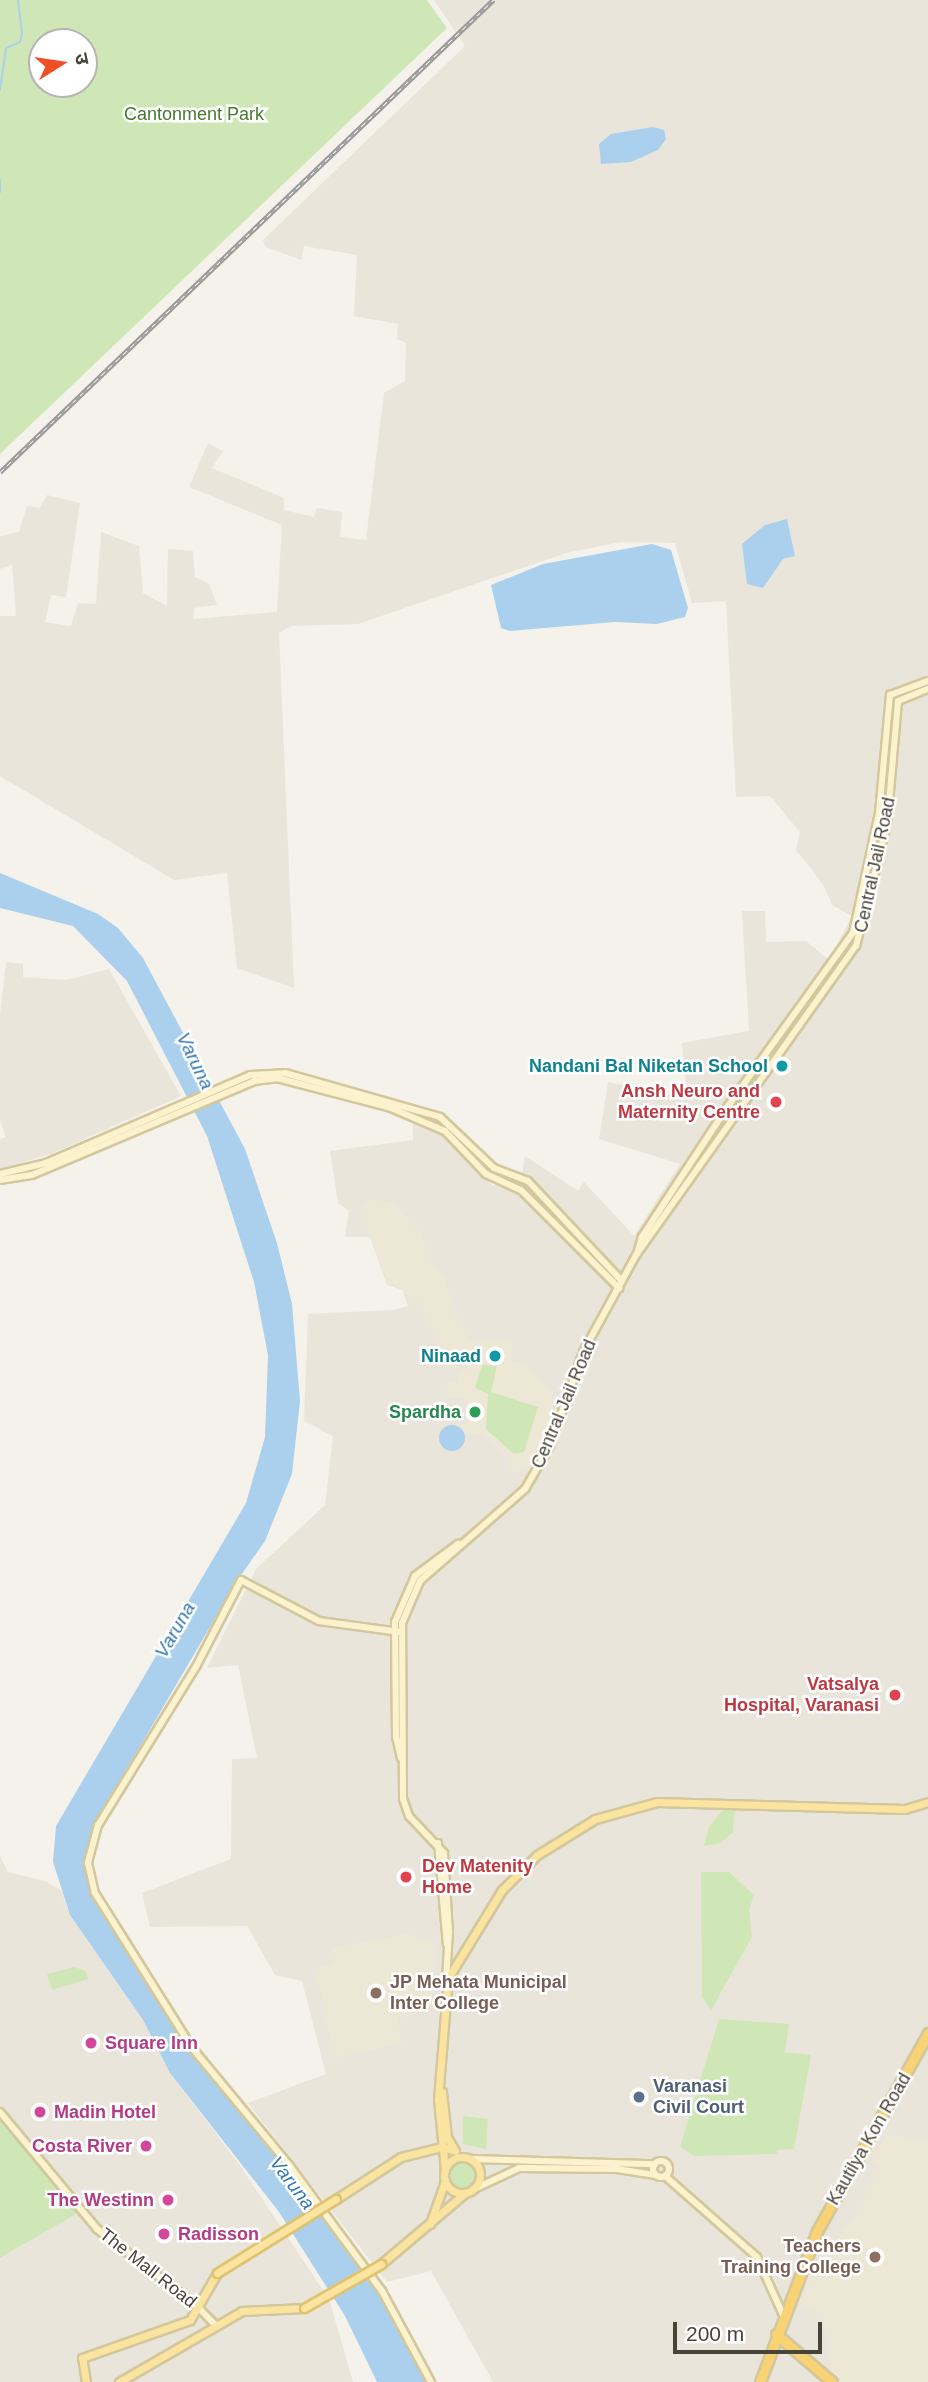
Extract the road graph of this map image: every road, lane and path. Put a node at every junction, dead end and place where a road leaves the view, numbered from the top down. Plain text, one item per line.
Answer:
1 (928, 681) edge
2 (928, 689) edge
3 (252, 1078) junction
4 (167, 1113) junction
5 (0, 1174) edge
6 (0, 1180) edge
7 (636, 1255) junction
8 (621, 1284) junction
9 (397, 1632) junction
10 (928, 1801) edge
11 (446, 1987) junction
12 (927, 2037) edge
13 (440, 2088) junction
14 (0, 2112) edge
15 (441, 2147) junction
16 (453, 2150) junction
17 (462, 2157) junction
18 (471, 2159) junction
19 (655, 2164) junction
20 (445, 2170) junction
21 (656, 2175) junction
22 (665, 2176) junction
23 (445, 2181) junction
24 (469, 2191) junction
25 (428, 2227) junction
26 (197, 2306) junction
27 (783, 2320) junction
28 (216, 2326) junction
29 (776, 2338) junction
30 (86, 2382) edge
31 (119, 2382) edge
32 (431, 2382) edge
33 (755, 2382) edge
34 (760, 2382) edge
35 (824, 2382) edge
36 (832, 2382) edge

1 - 7 street
2 - 7 street, Central Jail Road
3 - 4 street
3 - 8 street
3 - 8 street
4 - 5 street
4 - 6 street
7 - 8 street, Central Jail Road
8 - 9 street, Central Jail Road
9 - 11 street, Central Jail Road
9 - 32 street
10 - 11 main road
11 - 13 main road
12 - 27 highway, Kautilya Kon Road
13 - 15 main road
13 - 16 main road
14 - 26 street, The Mall Road
15 - 16 main road
15 - 20 main road
15 - 26 main road, bridge
16 - 17 main road
17 - 18 main road
17 - 20 main road
18 - 19 street
18 - 24 main road
19 - 21 street
19 - 22 street
20 - 23 main road
21 - 22 street
21 - 24 street
22 - 27 street
23 - 24 main road
23 - 25 main road
24 - 25 main road
25 - 28 main road, bridge
26 - 28 street, The Mall Road
26 - 30 main road
27 - 29 highway, Kautilya Kon Road
28 - 31 main road
29 - 33 highway
29 - 34 highway
29 - 35 highway
29 - 36 highway

